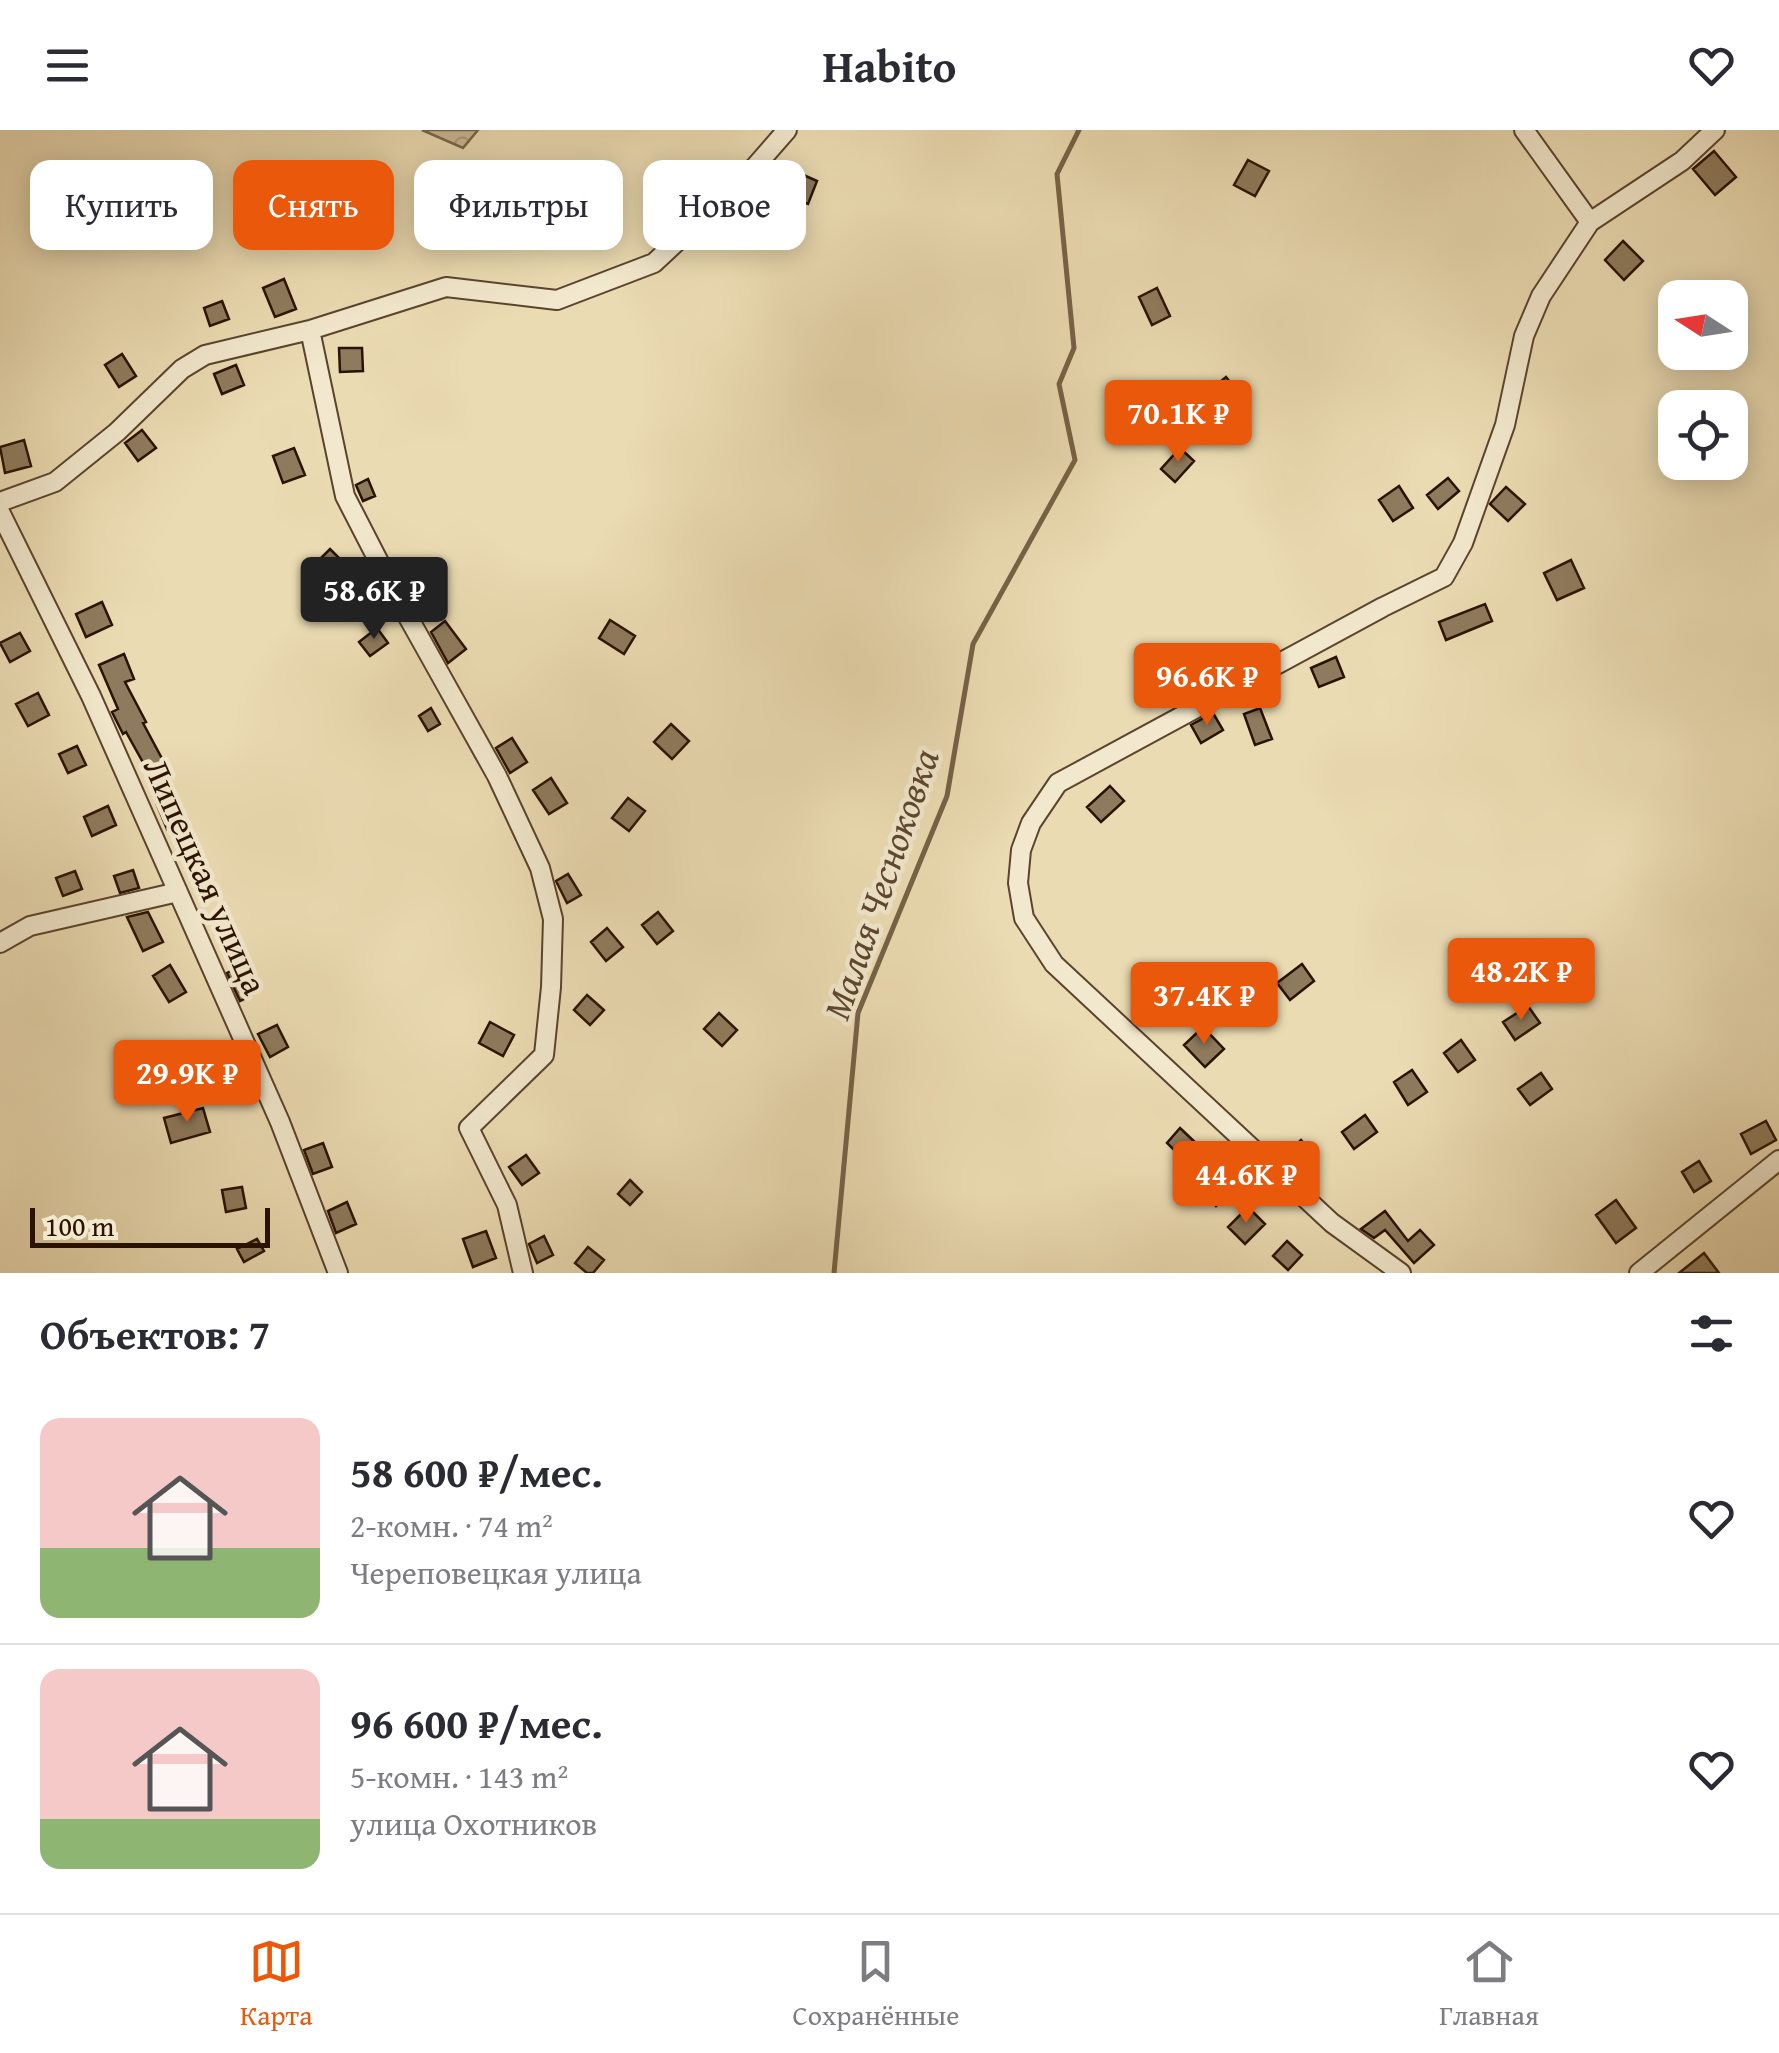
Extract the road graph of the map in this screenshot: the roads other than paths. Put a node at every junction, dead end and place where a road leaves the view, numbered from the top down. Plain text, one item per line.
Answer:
1 (787, 130) edge
2 (1524, 130) edge
3 (1714, 130) edge
4 (1590, 222) junction
5 (310, 330) junction
6 (0, 502) edge
7 (0, 512) edge
8 (178, 892) junction
9 (0, 942) edge
10 (1779, 1160) edge
11 (338, 1273) edge
12 (523, 1273) edge
13 (1401, 1273) edge
14 (1639, 1273) edge

1 - 5 street
2 - 4 street
3 - 4 street
4 - 13 street
5 - 6 street
5 - 12 street
7 - 8 street, Липецкая улица
8 - 9 street
8 - 11 street, Липецкая улица
10 - 14 street

